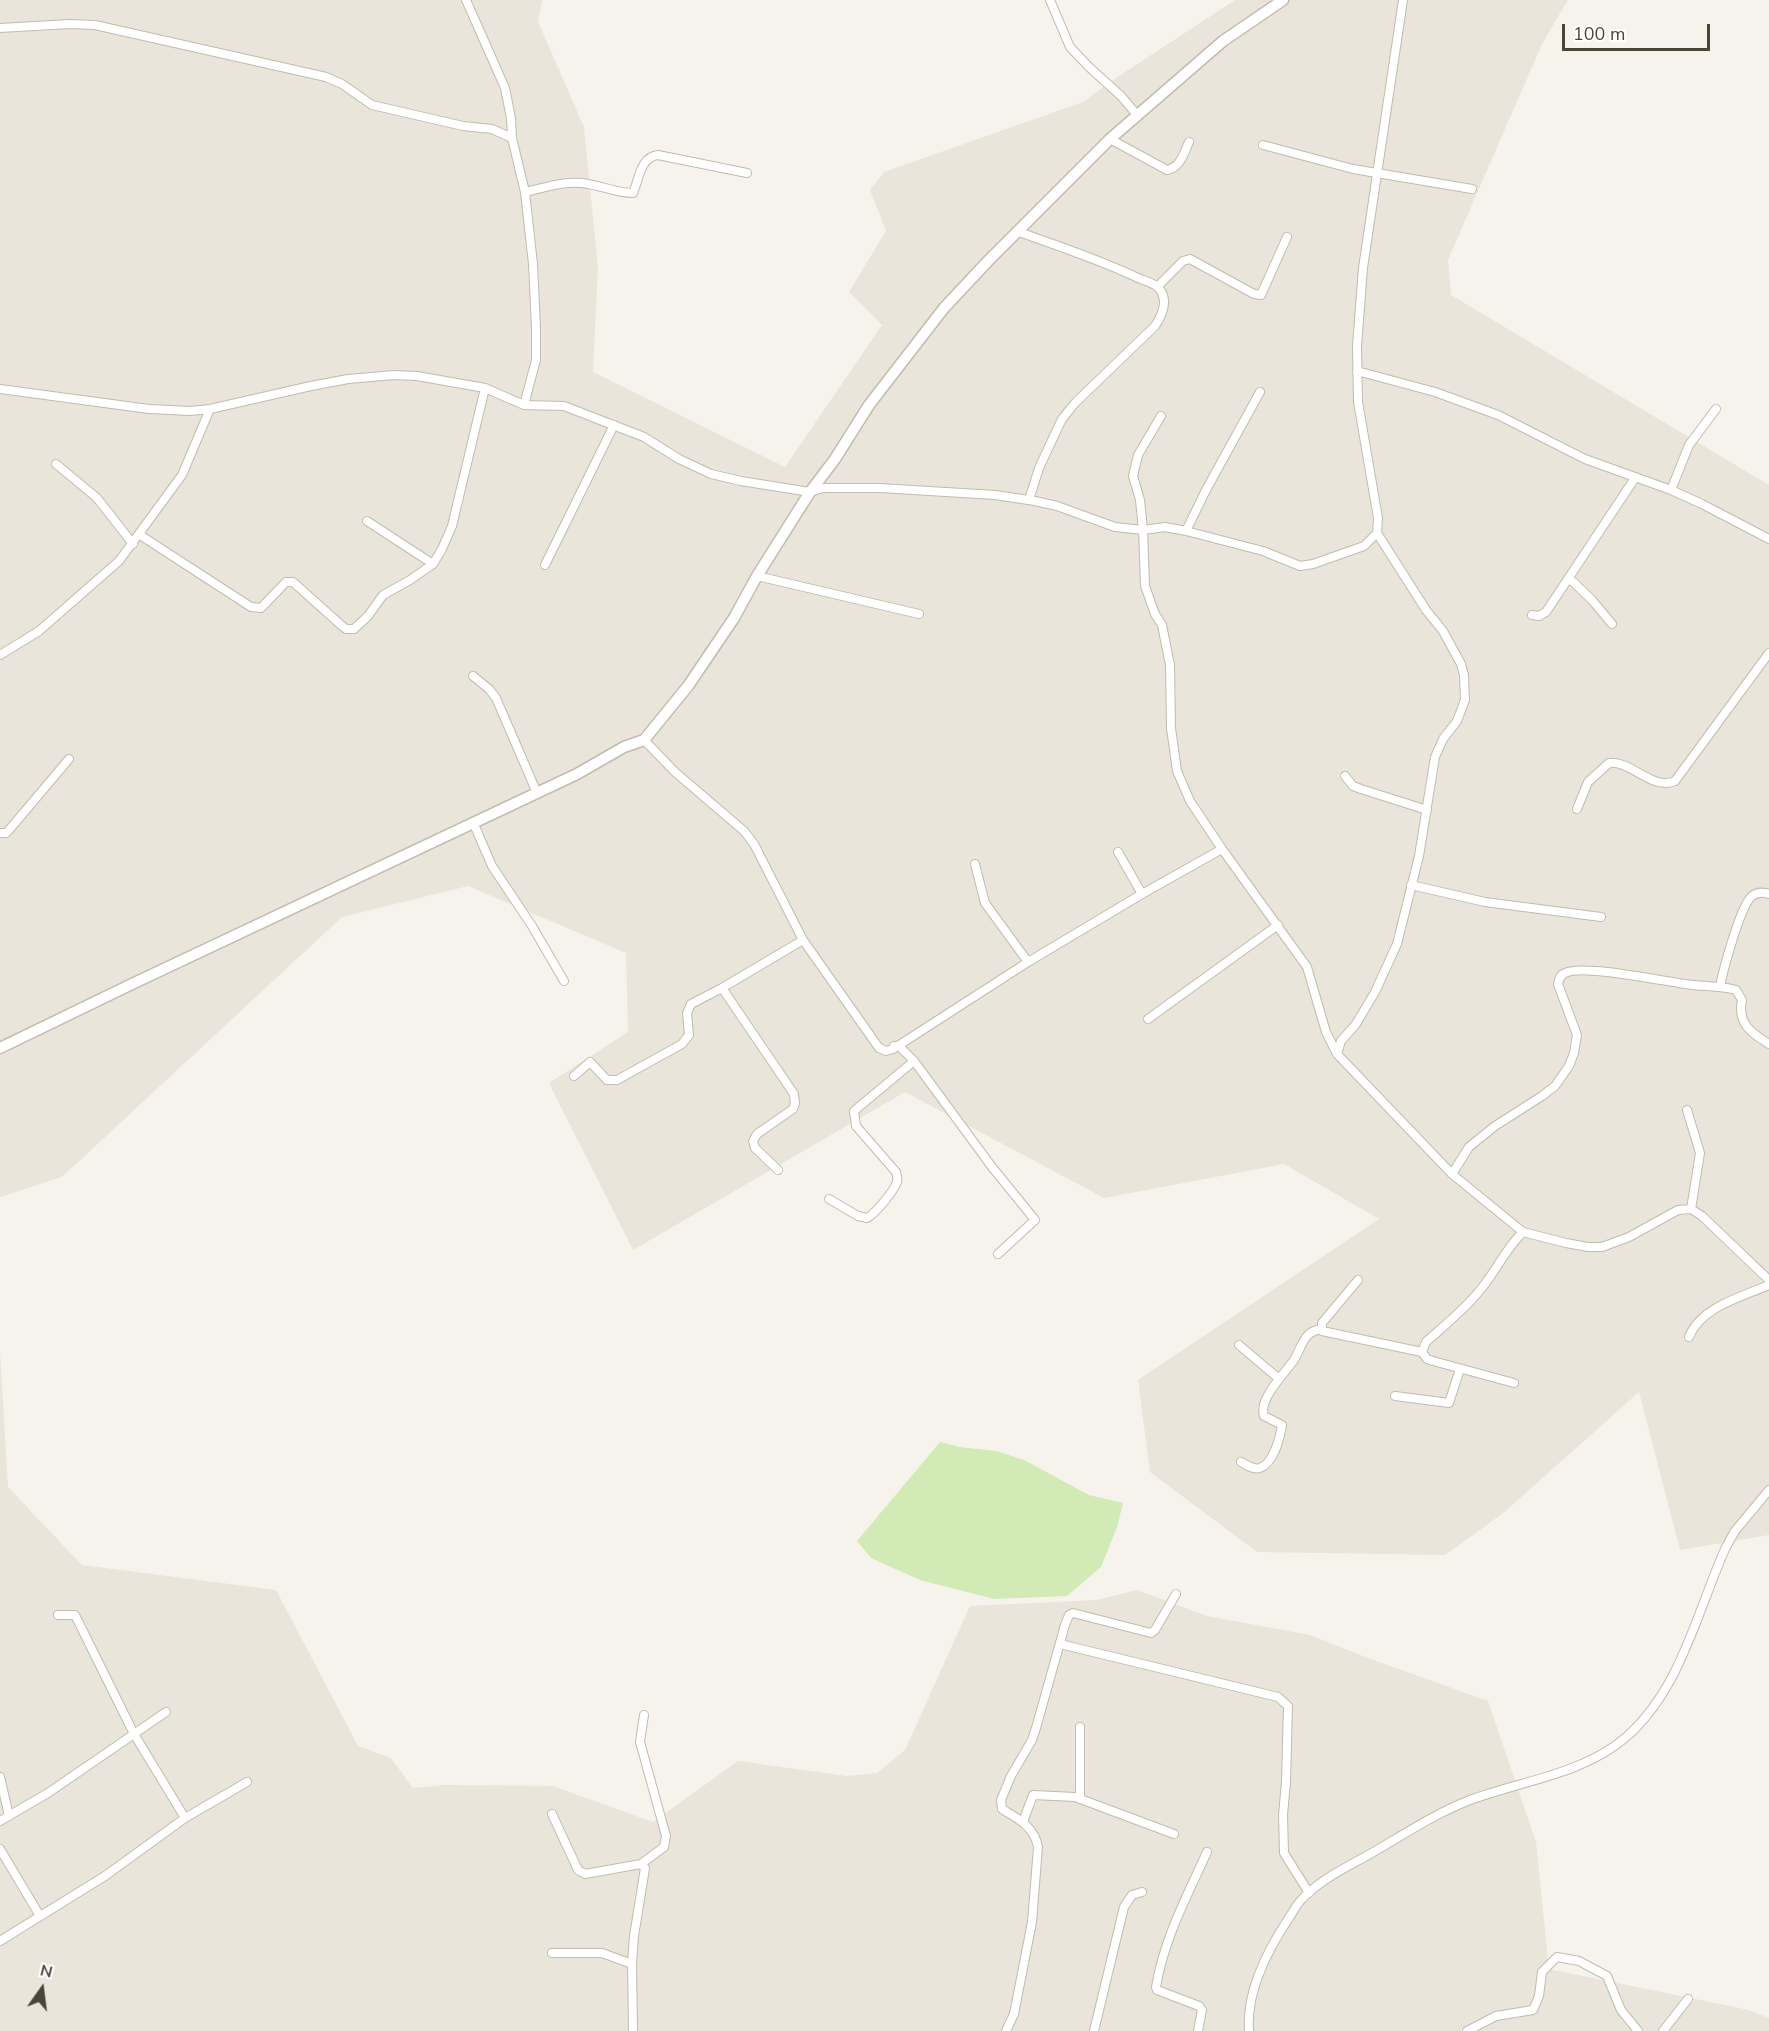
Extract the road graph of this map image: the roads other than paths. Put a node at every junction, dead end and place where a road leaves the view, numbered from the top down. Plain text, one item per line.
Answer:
1 (466, 0) edge
2 (1050, 0) edge
3 (1283, 0) edge
4 (1403, 0) edge
5 (0, 28) edge
6 (1138, 116) junction
7 (512, 138) junction
8 (1110, 139) junction
9 (1189, 142) dead end
10 (1263, 145) dead end
11 (1377, 172) junction
12 (747, 173) dead end
13 (1472, 189) dead end
14 (525, 192) junction
15 (1018, 232) junction
16 (1287, 237) dead end
17 (1157, 287) junction
18 (1357, 371) junction
19 (485, 388) junction
20 (0, 389) edge
21 (1260, 392) dead end
22 (525, 405) junction
23 (210, 409) junction
24 (1716, 409) dead end
25 (1161, 416) dead end
26 (614, 425) junction
27 (57, 464) dead end
28 (1635, 478) junction
29 (1671, 490) junction
30 (810, 492) junction
31 (1029, 500) junction
32 (367, 521) dead end
33 (1143, 530) junction
34 (1186, 531) junction
35 (1377, 533) junction
36 (140, 535) junction
37 (1769, 539) edge
38 (133, 544) junction
39 (432, 564) junction
40 (545, 565) dead end
41 (757, 576) junction
42 (1569, 578) junction
43 (919, 614) dead end
44 (1532, 615) dead end
45 (1612, 624) dead end
46 (1769, 653) edge
47 (0, 655) edge
48 (473, 676) dead end
49 (644, 740) junction
50 (69, 759) dead end
51 (1345, 776) dead end
52 (537, 793) junction
53 (1577, 809) dead end
54 (1427, 810) junction
55 (473, 822) junction
56 (0, 833) edge
57 (1222, 849) junction
58 (1118, 852) dead end
59 (975, 864) dead end
60 (1411, 885) junction
61 (1142, 894) junction
62 (1769, 894) edge
63 (1601, 917) dead end
64 (1278, 925) junction
65 (803, 940) junction
66 (1028, 962) junction
67 (564, 981) dead end
68 (1720, 987) junction
69 (722, 988) junction
70 (1148, 1019) dead end
71 (1769, 1044) edge
72 (894, 1046) junction
73 (0, 1048) edge
74 (1337, 1054) junction
75 (914, 1061) junction
76 (574, 1076) dead end
77 (1687, 1110) dead end
78 (778, 1170) dead end
79 (1452, 1174) junction
80 (829, 1199) dead end
81 (1690, 1209) junction
82 (1522, 1232) junction
83 (998, 1254) dead end
84 (1358, 1280) dead end
85 (1769, 1280) edge
86 (1769, 1285) edge
87 (1321, 1329) junction
88 (1689, 1337) dead end
89 (1239, 1345) dead end
90 (1422, 1352) junction
91 (1460, 1369) junction
92 (1278, 1378) junction
93 (1514, 1383) dead end
94 (1395, 1396) dead end
95 (1241, 1462) dead end
96 (1769, 1490) edge
97 (1176, 1594) dead end
98 (58, 1615) dead end
99 (1060, 1644) junction
100 (166, 1712) dead end
101 (644, 1715) dead end
102 (1080, 1727) dead end
103 (134, 1734) junction
104 (0, 1778) edge
105 (247, 1782) dead end
106 (1080, 1799) junction
107 (552, 1814) dead end
108 (9, 1816) junction
109 (185, 1818) junction
110 (0, 1821) edge
111 (1023, 1822) junction
112 (1174, 1834) dead end
113 (0, 1850) edge
114 (1207, 1852) dead end
115 (642, 1864) junction
116 (1142, 1892) dead end
117 (1309, 1893) junction
118 (40, 1916) junction
119 (0, 1941) edge
120 (552, 1953) dead end
121 (632, 1964) junction
122 (1688, 1999) dead end
123 (633, 2031) edge
124 (1006, 2031) edge
125 (1094, 2031) edge
126 (1198, 2031) edge
127 (1249, 2031) edge
128 (1467, 2031) edge
129 (1638, 2031) edge
130 (1663, 2031) edge

1 - 7 street
2 - 6 street
3 - 6 street
4 - 11 street
5 - 7 street
6 - 8 street
7 - 14 street
8 - 9 street
8 - 15 street
10 - 11 street
11 - 13 street
11 - 18 street
12 - 14 street
14 - 22 street
15 - 17 street
15 - 30 street
16 - 17 street
17 - 31 street
18 - 28 street
18 - 35 street
19 - 22 street
19 - 23 street
19 - 39 street
20 - 23 street
21 - 34 street
22 - 26 street
23 - 36 street
24 - 29 street
25 - 33 street
26 - 30 street
26 - 40 street
27 - 38 street
28 - 29 street
28 - 42 street
29 - 37 street
30 - 31 street
30 - 41 street
31 - 33 street
32 - 39 street
33 - 34 street
33 - 57 street
34 - 35 street
35 - 54 street
36 - 38 street
36 - 39 street
38 - 47 street
41 - 43 street
41 - 49 street
42 - 44 street
42 - 45 street
46 - 53 street
48 - 52 street
49 - 52 street
49 - 65 street
50 - 56 street
51 - 54 street
52 - 55 street
54 - 60 street
55 - 67 street
55 - 73 street
57 - 61 street
57 - 64 street
58 - 61 street
59 - 66 street
60 - 63 street
60 - 74 street
61 - 66 street
62 - 68 street
64 - 70 street
64 - 74 street
65 - 69 street
65 - 72 street
66 - 72 street
68 - 71 street
68 - 79 street
69 - 76 street
69 - 78 street
72 - 75 street
74 - 79 street
75 - 80 street
75 - 83 street
77 - 81 street
79 - 82 street
81 - 82 street
81 - 85 street
82 - 90 street
84 - 87 street
86 - 88 street
87 - 90 street
87 - 92 street
89 - 92 street
90 - 91 street
91 - 93 street
91 - 94 street
92 - 95 street
96 - 117 street
97 - 99 street
98 - 103 street
99 - 111 street
99 - 117 street
100 - 103 street
101 - 115 street
102 - 106 street
103 - 108 street
103 - 109 street
104 - 108 street
105 - 109 street
106 - 111 street
106 - 112 street
107 - 115 street
108 - 110 street
109 - 118 street
111 - 124 street
113 - 118 street
114 - 126 street
115 - 121 street
116 - 125 street
117 - 127 street
118 - 119 street
120 - 121 street
121 - 123 street
122 - 130 street
128 - 129 street

